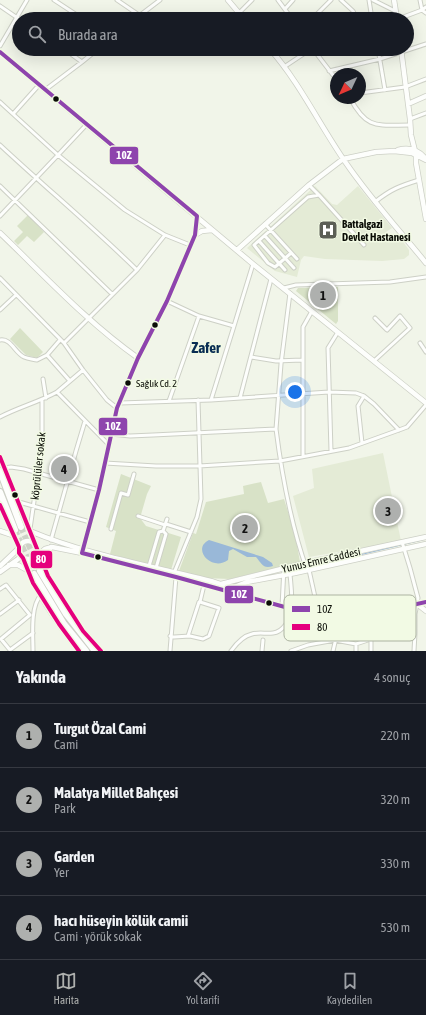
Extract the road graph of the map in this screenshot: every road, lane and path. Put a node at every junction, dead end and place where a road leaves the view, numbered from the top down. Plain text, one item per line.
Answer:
1 (27, 0) edge
2 (54, 0) edge
3 (117, 0) edge
4 (160, 0) edge
5 (228, 0) edge
6 (252, 0) edge
7 (278, 0) edge
8 (293, 0) edge
9 (331, 0) edge
10 (341, 0) edge
11 (369, 0) edge
12 (373, 0) edge
13 (394, 0) edge
14 (420, 0) edge
15 (0, 6) edge
16 (426, 7) edge
17 (285, 9) junction
18 (395, 10) joint
19 (422, 10) junction
20 (21, 12) edge
21 (72, 12) edge
22 (134, 12) edge
23 (144, 12) edge
24 (238, 12) edge
25 (240, 12) edge
26 (287, 12) edge
27 (319, 12) edge
28 (354, 12) edge
29 (371, 12) edge
30 (414, 13) edge
31 (426, 13) edge
32 (12, 14) edge
33 (12, 27) edge
34 (426, 45) edge
35 (0, 46) edge
36 (414, 48) edge
37 (0, 52) edge
38 (74, 56) edge
39 (89, 56) edge
40 (275, 56) edge
41 (301, 56) edge
42 (317, 56) edge
43 (379, 56) edge
44 (388, 56) edge
45 (402, 56) edge
46 (380, 59) junction
47 (82, 62) junction
48 (284, 67) junction
49 (329, 71) joint
50 (426, 79) edge
51 (39, 85) junction
52 (406, 87) junction
53 (45, 90) junction
54 (385, 90) junction
55 (366, 92) edge
56 (426, 96) edge
57 (0, 102) edge
58 (353, 104) edge
59 (408, 104) junction
60 (426, 113) edge
61 (13, 114) junction
62 (410, 119) junction
63 (87, 124) junction
64 (410, 125) junction
65 (0, 145) edge
66 (416, 152) junction
67 (58, 155) junction
68 (343, 159) junction
69 (426, 159) edge
70 (37, 179) junction
71 (419, 180) junction
72 (309, 185) junction
73 (0, 186) edge
74 (319, 195) junction
75 (15, 201) junction
76 (375, 202) junction
77 (0, 216) edge
78 (197, 216) junction
79 (426, 219) edge
80 (265, 224) junction
81 (212, 230) junction
82 (270, 230) junction
83 (0, 232) edge
84 (165, 235) junction
85 (195, 235) junction
86 (265, 236) junction
87 (259, 241) junction
88 (190, 245) junction
89 (364, 246) dead end
90 (237, 250) junction
91 (291, 253) junction
92 (285, 258) junction
93 (297, 259) dead end
94 (426, 263) edge
95 (253, 264) junction
96 (279, 264) junction
97 (294, 268) dead end
98 (137, 270) junction
99 (285, 270) dead end
100 (426, 277) edge
101 (0, 278) edge
102 (271, 278) junction
103 (284, 288) junction
104 (290, 293) junction
105 (112, 294) junction
106 (16, 295) junction
107 (167, 301) junction
108 (0, 310) edge
109 (312, 311) junction
110 (199, 316) junction
111 (375, 318) dead end
112 (89, 319) junction
113 (234, 326) junction
114 (338, 332) junction
115 (0, 340) edge
116 (60, 340) junction
117 (64, 343) junction
118 (420, 343) dead end
119 (426, 352) edge
120 (47, 355) junction
121 (251, 356) junction
122 (138, 358) junction
123 (302, 360) junction
124 (281, 361) junction
125 (374, 361) junction
126 (83, 370) junction
127 (42, 379) dead end
128 (70, 381) junction
129 (57, 392) junction
130 (329, 392) junction
131 (360, 394) junction
132 (303, 395) junction
133 (277, 396) junction
134 (364, 396) junction
135 (46, 398) junction
136 (240, 398) junction
137 (42, 400) junction
138 (198, 400) junction
139 (211, 400) junction
140 (169, 401) junction
141 (360, 403) junction
142 (426, 404) edge
143 (118, 406) junction
144 (0, 417) edge
145 (85, 421) junction
146 (276, 429) junction
147 (399, 430) junction
148 (199, 432) junction
149 (111, 434) junction
150 (362, 443) junction
151 (109, 445) junction
152 (331, 451) junction
153 (303, 456) junction
154 (0, 457) edge
155 (280, 461) junction
156 (104, 463) junction
157 (199, 466) junction
158 (2, 470) edge
159 (38, 472) junction
160 (134, 474) dead end
161 (68, 480) junction
162 (99, 490) junction
163 (0, 492) edge
164 (17, 502) junction
165 (0, 505) edge
166 (33, 506) junction
167 (59, 514) junction
168 (138, 516) dead end
169 (167, 519) dead end
170 (90, 522) junction
171 (166, 524) junction
172 (111, 529) dead end
173 (0, 531) edge
174 (16, 531) junction
175 (30, 531) junction
176 (163, 531) junction
177 (191, 532) junction
178 (426, 537) edge
179 (51, 540) junction
180 (402, 542) junction
181 (426, 544) edge
182 (36, 546) junction
183 (52, 547) junction
184 (19, 548) junction
185 (404, 548) junction
186 (82, 551) junction
187 (39, 554) junction
188 (22, 557) junction
189 (305, 563) junction
190 (9, 565) junction
191 (0, 566) edge
192 (149, 566) junction
193 (156, 568) junction
194 (284, 568) junction
195 (308, 570) junction
196 (35, 571) junction
197 (0, 572) edge
198 (290, 574) junction
199 (175, 575) junction
200 (284, 575) junction
201 (222, 583) junction
202 (204, 585) junction
203 (232, 588) junction
204 (0, 589) edge
205 (218, 589) junction
206 (227, 591) junction
207 (42, 593) junction
208 (291, 595) edge
209 (314, 595) edge
210 (250, 597) junction
211 (19, 600) junction
212 (200, 601) junction
213 (426, 602) edge
214 (417, 604) junction
215 (282, 606) joint
216 (416, 609) edge
217 (426, 611) edge
218 (0, 614) edge
219 (284, 626) edge
220 (33, 633) junction
221 (170, 636) junction
222 (188, 636) junction
223 (0, 639) edge
224 (262, 640) dead end
225 (330, 641) edge
226 (336, 641) edge
227 (341, 641) edge
228 (366, 641) edge
229 (372, 641) edge
230 (414, 641) edge
231 (356, 644) junction
232 (10, 650) edge
233 (34, 651) edge
234 (79, 651) edge
235 (86, 651) edge
236 (95, 651) edge
237 (101, 651) edge
238 (170, 651) edge
239 (230, 651) edge
240 (262, 651) edge
241 (291, 651) edge
242 (333, 651) edge
243 (356, 651) edge
244 (371, 651) edge
245 (414, 651) edge

1 - 20 street
2 - 21 street
3 - 22 street
4 - 23 street
5 - 24 main road
6 - 25 street
7 - 17 street
8 - 17 street
9 - 27 street
10 - 28 street
11 - 29 street
12 - 18 street
13 - 18 main road
14 - 19 street
15 - 32 street
16 - 19 street
17 - 26 street
19 - 30 street
19 - 31 street
33 - 35 street
34 - 36 street
37 - 51 main road
38 - 47 street
39 - 47 street
40 - 48 main road
41 - 48 street
42 - 49 street
43 - 46 street
44 - 46 street
45 - 52 main road
46 - 49 street
46 - 54 street
47 - 53 street
48 - 68 main road
50 - 52 street
51 - 53 main road
51 - 61 street
52 - 54 street
52 - 59 main road
53 - 63 main road
54 - 55 street
56 - 59 main road
57 - 61 street
58 - 64 street
59 - 62 main road
60 - 62 street
61 - 67 street
62 - 64 main road
63 - 67 street
63 - 78 main road
64 - 66 main road
65 - 70 street
66 - 68 main road
66 - 69 main road
66 - 71 main road
67 - 70 street
67 - 84 street
68 - 72 main road
68 - 76 main road
70 - 75 street
70 - 98 street
71 - 76 street
71 - 79 main road
72 - 74 street
72 - 80 main road
73 - 75 street
74 - 82 street
74 - 89 street
75 - 77 street
75 - 105 street
76 - 94 main road
78 - 81 main road
78 - 85 main road
80 - 82 street
80 - 90 main road
81 - 85 main road
81 - 90 main road
82 - 86 street
82 - 91 street
83 - 112 main road
84 - 88 street
84 - 98 street
85 - 88 main road
86 - 87 street
86 - 92 street
87 - 96 street
87 - 96 street
88 - 107 main road
90 - 95 main road
91 - 92 street
91 - 93 street
92 - 96 street
92 - 97 street
95 - 102 main road
95 - 113 street
96 - 99 street
98 - 105 street
100 - 103 street
101 - 106 street
102 - 103 main road
102 - 121 street
103 - 104 main road
104 - 109 main road
104 - 124 street
105 - 112 street
106 - 108 street
106 - 116 street
107 - 110 street
107 - 122 main road
109 - 114 main road
109 - 123 street
110 - 113 street
110 - 140 street
111 - 125 street
112 - 117 street
112 - 122 main road
113 - 139 street
114 - 125 main road
114 - 130 street
115 - 120 street
116 - 117 street
116 - 120 street
117 - 126 street
118 - 119 street
120 - 128 street
121 - 124 street
121 - 136 street
122 - 143 main road
123 - 124 street
123 - 132 street
124 - 133 street
125 - 142 main road
126 - 128 street
126 - 143 street
127 - 135 street
128 - 129 street
129 - 135 street
129 - 145 street
130 - 131 street
130 - 132 street
130 - 152 street
131 - 134 street
131 - 141 street
132 - 133 street
132 - 153 street
133 - 136 street
133 - 146 street
134 - 141 street
134 - 147 street
135 - 137 street
136 - 139 street
137 - 144 street
137 - 159 street, köprülüler sokak
138 - 139 street
138 - 140 street
138 - 148 street
140 - 143 street
141 - 150 street
142 - 147 street
143 - 149 main road
145 - 151 street
145 - 161 street
146 - 148 street
146 - 155 street
147 - 150 street
148 - 149 street
148 - 157 street
149 - 151 main road
150 - 152 street
151 - 156 main road
152 - 153 street
153 - 155 street
154 - 158 main road
155 - 157 street
155 - 189 street
156 - 157 street
156 - 162 main road
157 - 177 street
158 - 159 street
158 - 164 main road
158 - 174 highway
159 - 161 street
159 - 166 street, köprülüler sokak
160 - 172 street
161 - 162 street
161 - 167 street
162 - 170 main road
163 - 174 highway
164 - 166 street
164 - 175 main road
165 - 174 main road
166 - 167 street
166 - 175 street, köprülüler sokak
167 - 170 street
167 - 179 street
168 - 171 street
169 - 171 street
170 - 186 main road
171 - 176 street
171 - 177 street
173 - 174 main road
174 - 184 main road
175 - 179 main road
175 - 182 main road
176 - 192 street
176 - 193 street
177 - 199 street
178 - 180 main road, Yunus Emre Caddesi
179 - 186 main road
180 - 185 street
180 - 189 main road, Yunus Emre Caddesi
181 - 185 main road, Yunus Emre Caddesi
182 - 184 main road
182 - 187 main road
182 - 188 main road
183 - 186 main road
183 - 187 main road
183 - 196 main road
184 - 188 main road
184 - 191 main road
185 - 195 main road, Yunus Emre Caddesi
185 - 214 street
186 - 192 main road
186 - 199 main road
187 - 196 main road
188 - 190 main road
188 - 196 main road
189 - 194 main road, Yunus Emre Caddesi
189 - 195 street
190 - 196 main road
190 - 197 main road
192 - 193 main road
193 - 199 main road
194 - 200 street
194 - 201 main road, Yunus Emre Caddesi
195 - 198 main road, Yunus Emre Caddesi
195 - 209 street
196 - 207 highway
196 - 207 main road
196 - 236 highway
196 - 237 main road
198 - 200 main road, Yunus Emre Caddesi
198 - 208 street
199 - 201 main road
199 - 202 main road
199 - 221 street
200 - 203 main road, Yunus Emre Caddesi
200 - 215 street
201 - 203 main road
201 - 205 main road
202 - 205 main road
202 - 212 street
203 - 206 main road, Yunus Emre Caddesi
203 - 210 main road
204 - 211 street
205 - 206 main road
206 - 210 main road
207 - 220 street
207 - 234 main road
207 - 235 highway
210 - 215 main road
211 - 218 street
211 - 223 street
212 - 222 street
212 - 222 street
213 - 214 main road
214 - 216 street
214 - 217 main road
219 - 239 street
220 - 232 street
220 - 233 street
221 - 222 street
221 - 238 street
223 - 232 street
224 - 240 street
225 - 241 street
226 - 242 street
227 - 231 street
228 - 231 street
229 - 244 street
230 - 245 street
231 - 243 street

